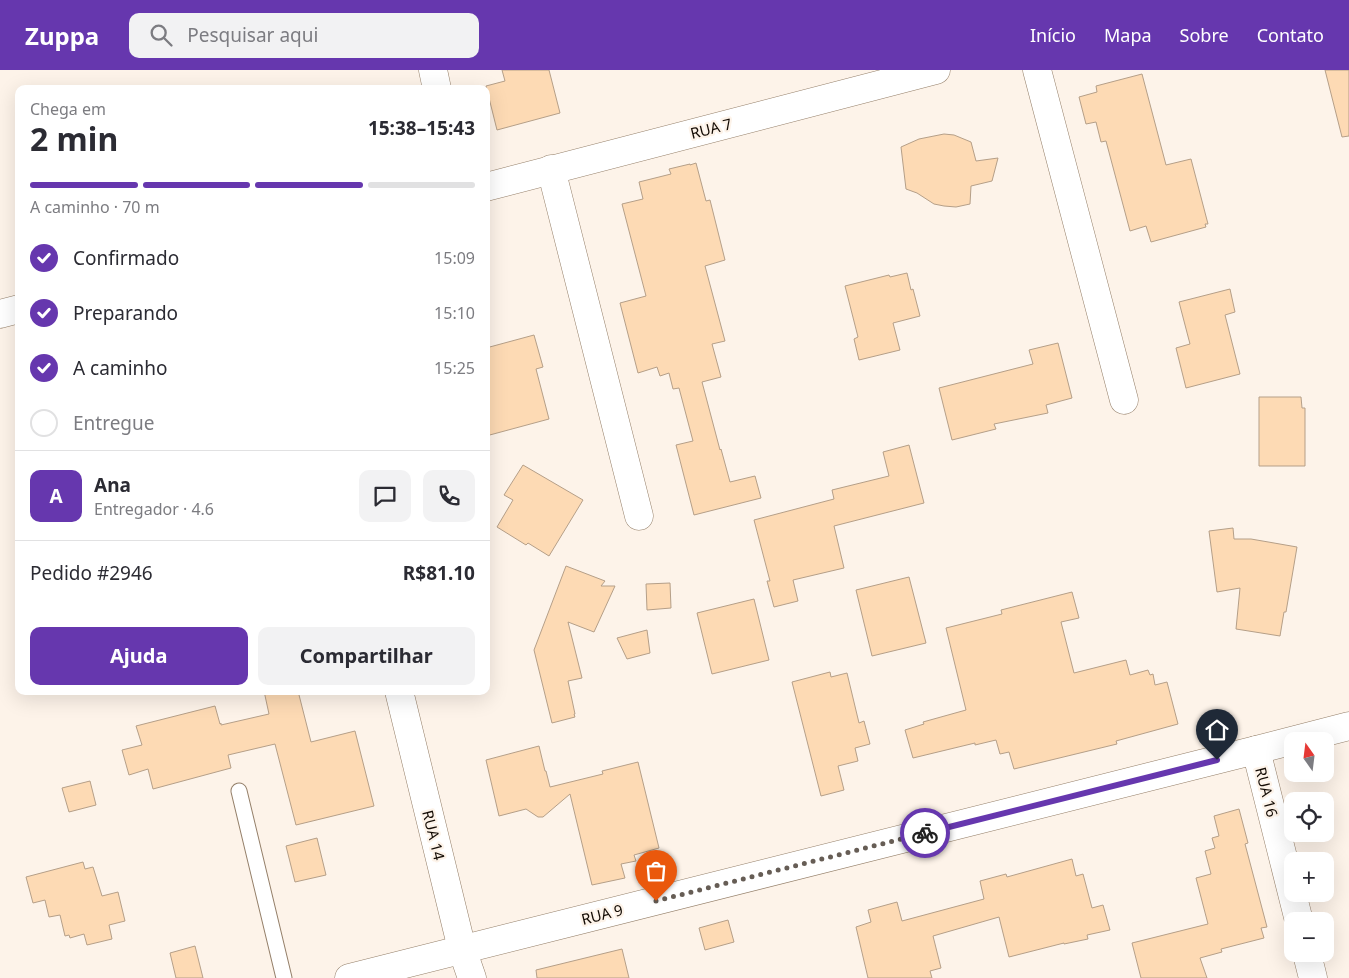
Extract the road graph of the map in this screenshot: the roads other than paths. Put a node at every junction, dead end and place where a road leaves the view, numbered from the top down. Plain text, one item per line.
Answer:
1 (432, 70) edge
2 (936, 70) edge
3 (1038, 70) edge
4 (436, 85) edge
5 (551, 169) junction
6 (490, 186) edge
7 (15, 310) edge
8 (0, 314) edge
9 (1124, 400) dead end
10 (639, 516) dead end
11 (400, 695) edge
12 (1349, 726) edge
13 (1256, 750) junction
14 (239, 791) dead end
15 (1297, 912) edge
16 (462, 949) junction
17 (1309, 962) edge
18 (284, 978) edge
19 (349, 978) edge
20 (472, 978) edge
21 (1313, 978) edge

1 - 4 street
2 - 5 street, RUA 7
3 - 9 street
5 - 6 street, RUA 7
5 - 10 street
7 - 8 street
11 - 16 street, RUA 14
12 - 13 street, RUA 9
13 - 15 street, RUA 16
13 - 16 street, RUA 9
14 - 18 lane
16 - 19 street, RUA 9
16 - 20 street, RUA 14
17 - 21 street

